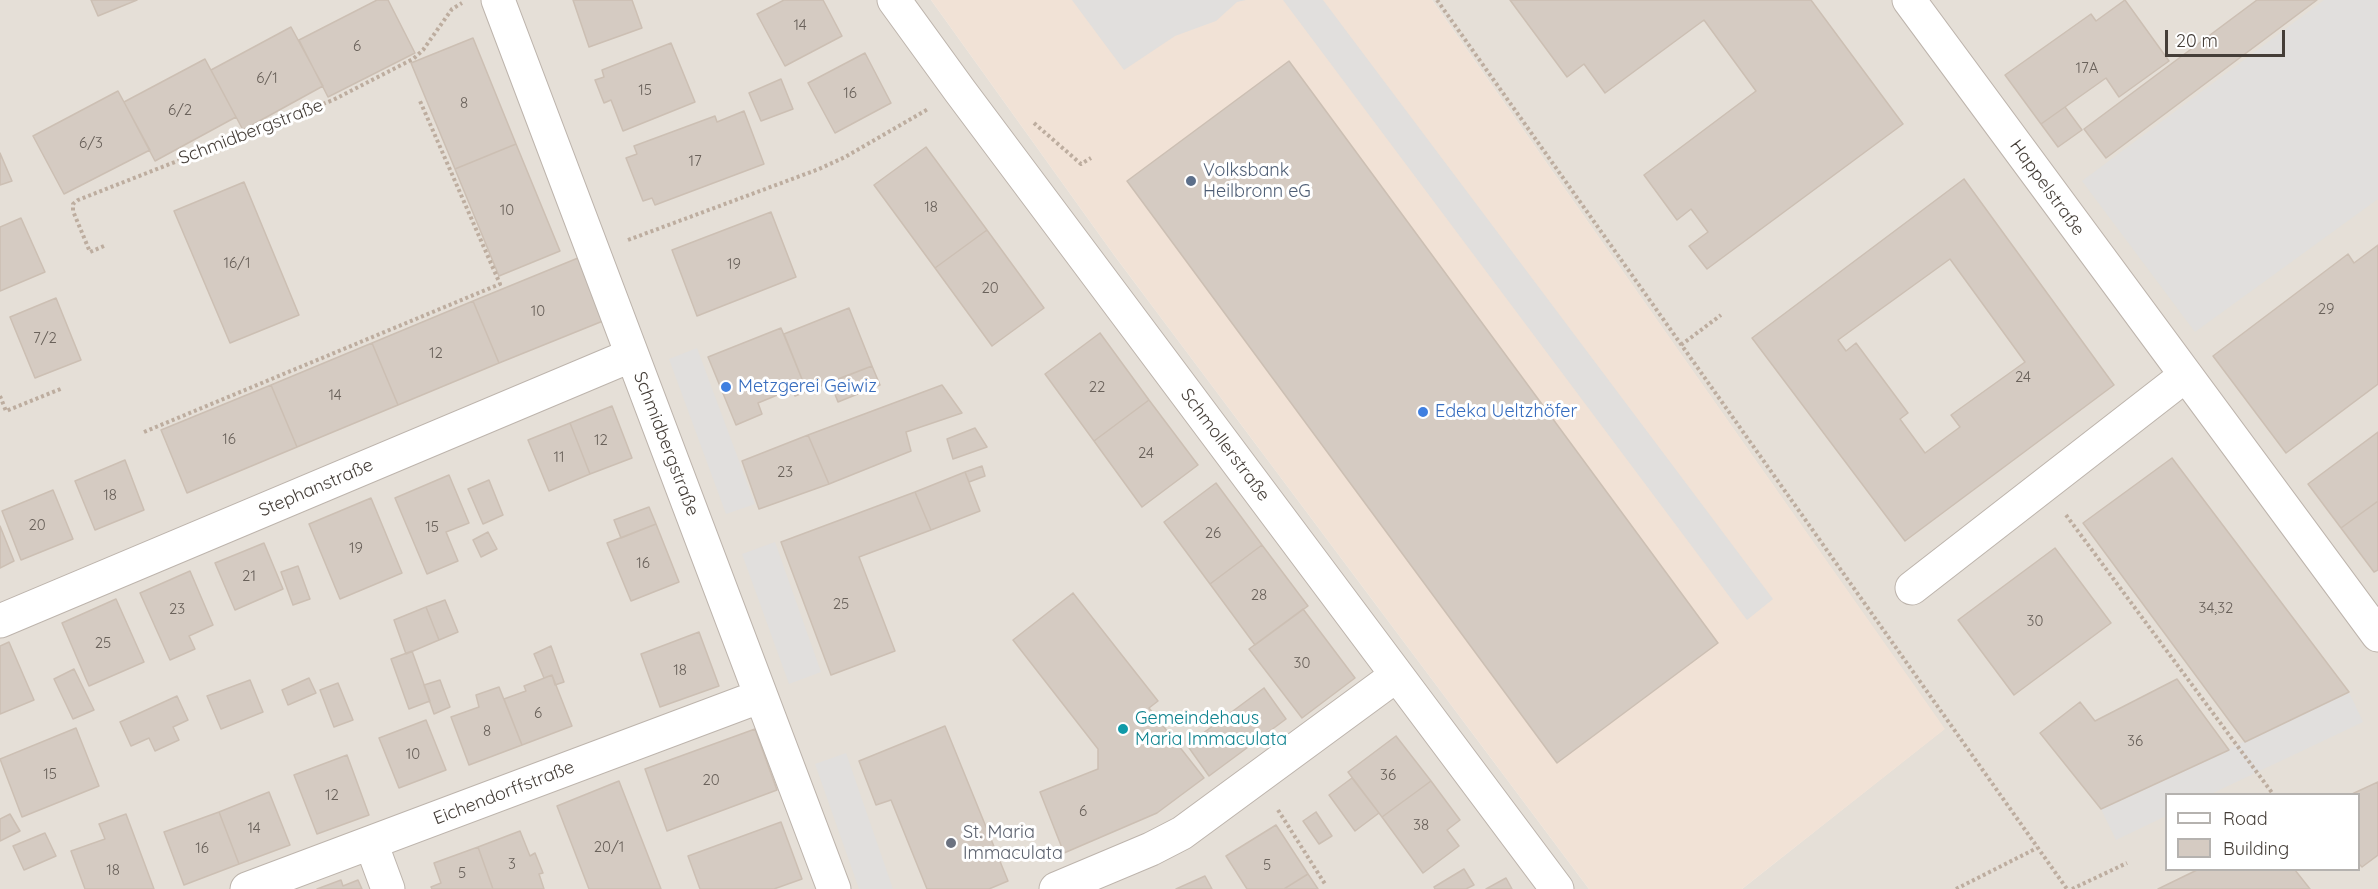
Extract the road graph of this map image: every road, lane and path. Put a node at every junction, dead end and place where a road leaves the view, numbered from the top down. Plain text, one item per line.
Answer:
1 (467, 0) edge
2 (498, 0) edge
3 (894, 0) edge
4 (1437, 0) edge
5 (1909, 0) edge
6 (960, 91) junction
7 (420, 101) dead end
8 (104, 246) dead end
9 (593, 253) junction
10 (1721, 315) dead end
11 (1681, 345) junction
12 (632, 355) junction
13 (2186, 375) junction
14 (63, 388) dead end
15 (0, 396) edge
16 (144, 432) dead end
17 (2044, 485) junction
18 (1912, 588) dead end
19 (0, 621) edge
20 (2378, 635) edge
21 (1397, 675) junction
22 (761, 696) junction
23 (1258, 779) junction
24 (2272, 793) edge
25 (370, 843) junction
26 (2037, 848) junction
27 (2127, 863) dead end
28 (1324, 884) dead end
29 (247, 889) edge
30 (388, 889) edge
31 (834, 889) edge
32 (1056, 889) edge
33 (1557, 889) edge
34 (1956, 889) edge
35 (2067, 889) edge
36 (2072, 889) edge

1 - 8 path, Schmidbergstraße
2 - 9 street, Schmidbergstraße
3 - 6 street, Schmollerstraße
4 - 11 path
5 - 13 street, Happelstraße
6 - 9 path
6 - 21 street, Schmollerstraße
7 - 16 path
9 - 12 street, Schmidbergstraße
10 - 11 path
11 - 26 path
12 - 19 street, Stephanstraße
12 - 22 street, Schmidbergstraße
13 - 17 street
13 - 20 street, Happelstraße
14 - 15 path
17 - 18 street
17 - 24 path
21 - 23 street
21 - 33 street, Schmollerstraße
22 - 25 street, Eichendorffstraße
22 - 31 street, Schmidbergstraße
23 - 28 path
23 - 32 street
25 - 29 street, Eichendorffstraße
25 - 30 street
26 - 34 path
26 - 35 path
27 - 36 path

